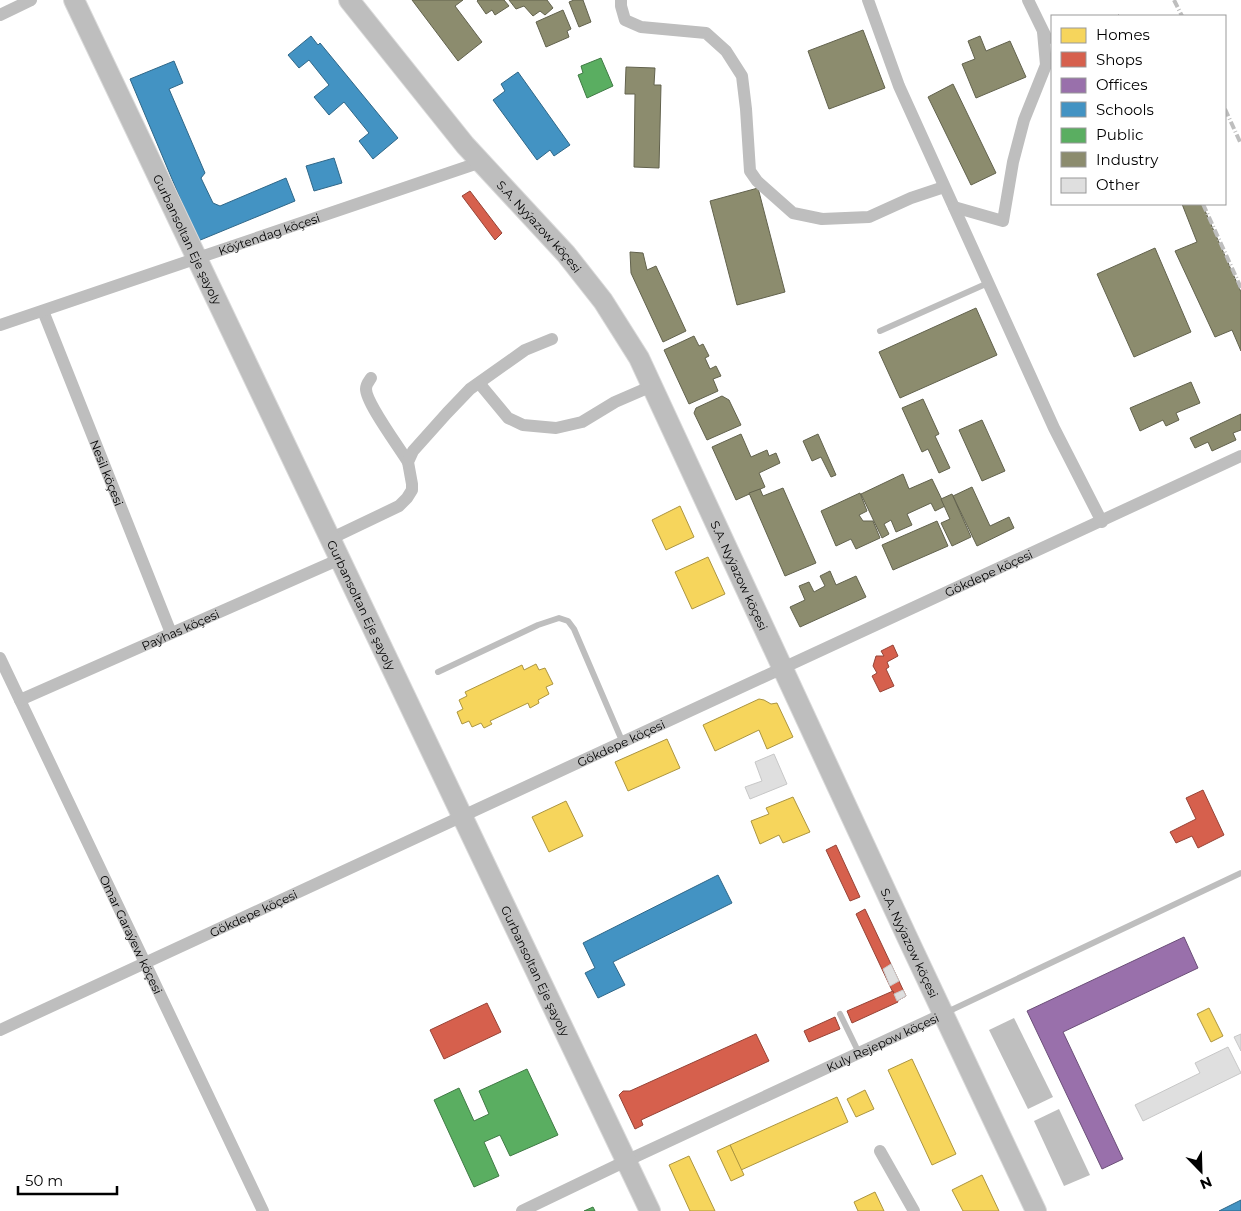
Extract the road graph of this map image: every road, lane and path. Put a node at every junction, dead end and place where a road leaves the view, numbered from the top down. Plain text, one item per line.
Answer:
1 (31, 0) edge
2 (74, 0) edge
3 (348, 0) edge
4 (621, 0) edge
5 (868, 0) edge
6 (1028, 0) edge
7 (0, 14) edge
8 (1043, 32) junction
9 (1051, 48) edge
10 (481, 162) junction
11 (944, 187) junction
12 (954, 207) junction
13 (197, 258) junction
14 (988, 283) junction
15 (43, 311) junction
16 (0, 325) edge
17 (880, 331) dead end
18 (552, 339) dead end
19 (371, 378) dead end
20 (479, 383) junction
21 (652, 386) junction
22 (1241, 456) edge
23 (408, 462) junction
24 (1102, 522) junction
25 (330, 539) junction
26 (340, 559) junction
27 (171, 633) junction
28 (0, 658) edge
29 (784, 669) junction
30 (438, 672) dead end
31 (20, 700) junction
32 (623, 743) junction
33 (462, 817) junction
34 (1241, 872) edge
35 (146, 963) junction
36 (840, 1014) dead end
37 (943, 1014) junction
38 (0, 1030) edge
39 (859, 1053) junction
40 (880, 1151) dead end
41 (626, 1161) junction
42 (263, 1211) edge
43 (522, 1211) edge
44 (650, 1211) edge
45 (914, 1211) edge
46 (1036, 1211) edge

1 - 7 street
2 - 13 main road, Gurbansoltan Eje şayoly
3 - 10 main road, S.A. Nyýazow köçesi
4 - 11 street
5 - 11 street
6 - 8 street
8 - 9 street
8 - 12 street
10 - 13 street, Köýtendag köçesi
10 - 21 main road, S.A. Nyýazow köçesi
11 - 12 street
12 - 14 street
13 - 15 street, Köýtendag köçesi
13 - 25 main road, Gurbansoltan Eje şayoly
14 - 17 lane
14 - 24 street
15 - 16 street, Köýtendag köçesi
15 - 27 street, Nesil köçesi
18 - 20 street
19 - 23 street
20 - 21 street
20 - 23 street
21 - 29 main road, S.A. Nyýazow köçesi
22 - 24 street, Gökdepe köçesi
23 - 25 street
24 - 29 street, Gökdepe köçesi
25 - 26 main road, Gurbansoltan Eje şayoly
26 - 27 street, Paýhas köçesi
26 - 33 main road, Gurbansoltan Eje şayoly
27 - 31 street, Paýhas köçesi
28 - 31 street, Omar Garaýew köçesi
29 - 32 street, Gökdepe köçesi
29 - 37 main road, S.A. Nyýazow köçesi
30 - 32 lane
31 - 35 street, Omar Garaýew köçesi
32 - 33 street, Gökdepe köçesi
33 - 35 street, Gökdepe köçesi
33 - 41 main road, Gurbansoltan Eje şayoly
34 - 37 lane, Kuly Rejepow köçesi
35 - 38 street, Gökdepe köçesi
35 - 42 street, Omar Garaýew köçesi
36 - 39 lane
37 - 39 street, Kuly Rejepow köçesi
37 - 46 main road, S.A. Nyýazow köçesi
39 - 41 street, Kuly Rejepow köçesi
40 - 45 street
41 - 43 street, Kuly Rejepow köçesi
41 - 44 main road, Gurbansoltan Eje şayoly

